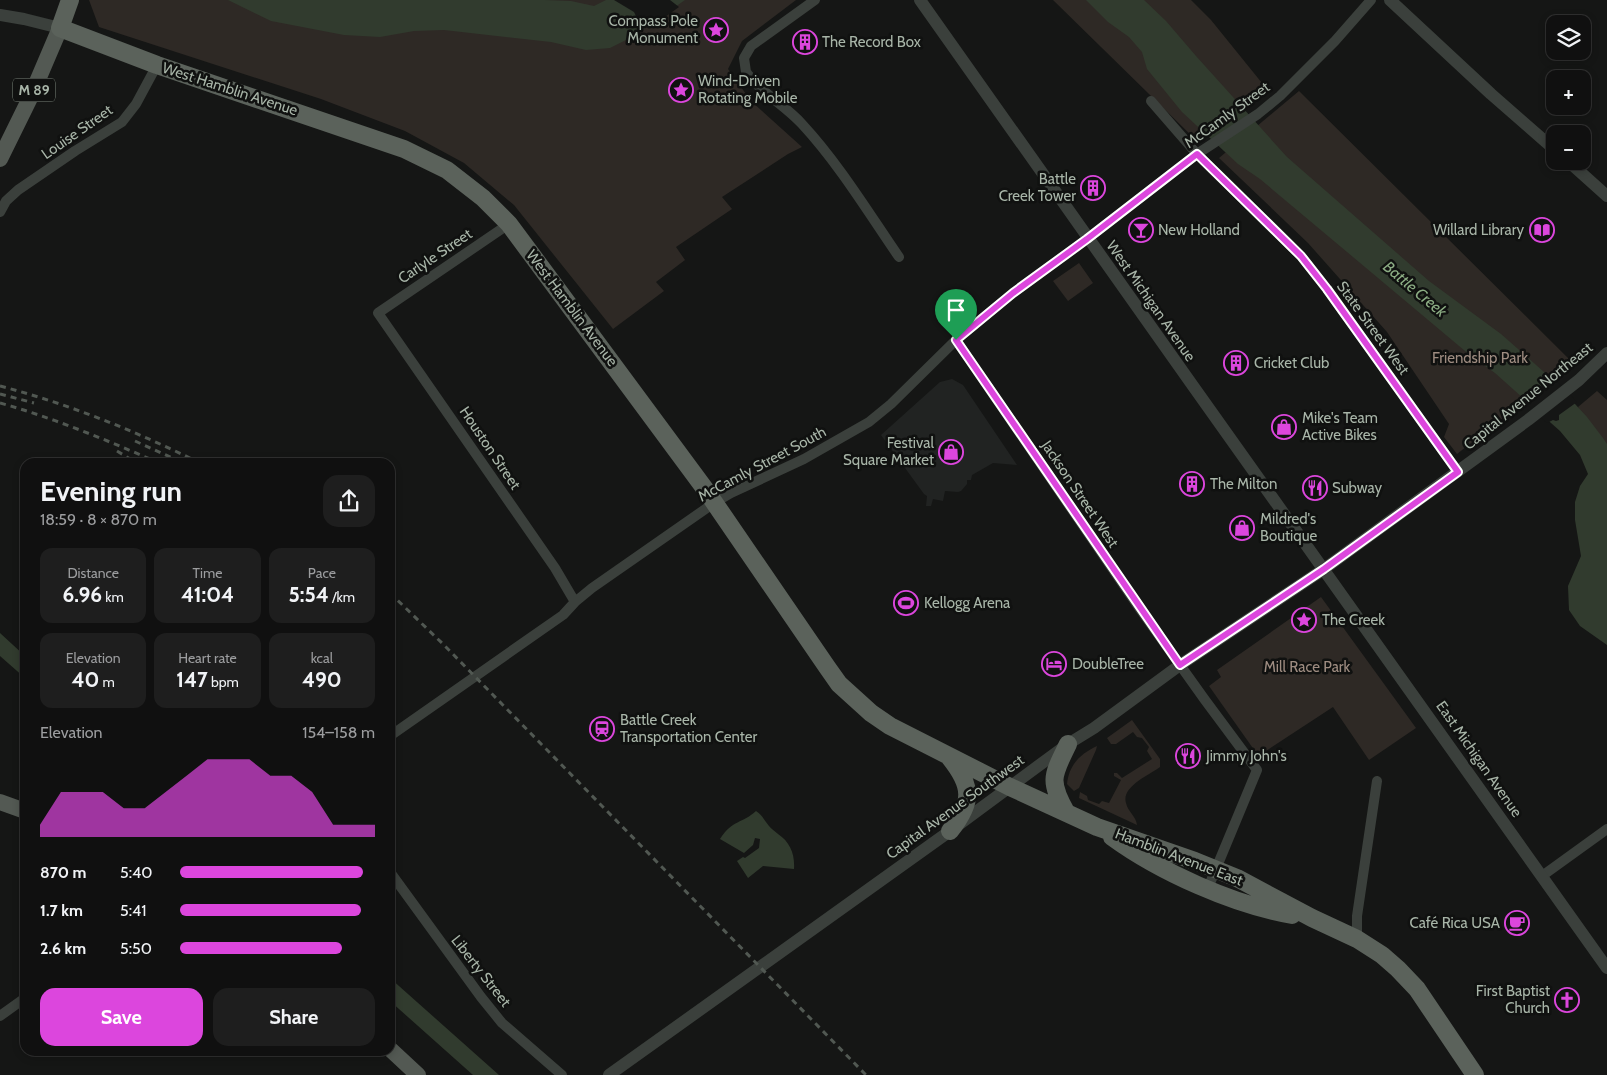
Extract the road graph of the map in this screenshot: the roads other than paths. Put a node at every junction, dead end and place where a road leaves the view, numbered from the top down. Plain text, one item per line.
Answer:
1 (70, 0) edge
2 (815, 0) edge
3 (920, 0) edge
4 (1371, 0) edge
5 (1390, 0) edge
6 (0, 15) edge
7 (60, 28) junction
8 (157, 65) junction
9 (1151, 101) dead end
10 (1546, 142) edge
11 (1197, 154) junction
12 (2, 155) edge
13 (1578, 170) edge
14 (1607, 196) edge
15 (0, 212) edge
16 (508, 224) junction
17 (1087, 239) junction
18 (899, 257) dead end
19 (378, 312) joint
20 (956, 340) junction
21 (1607, 353) edge
22 (1458, 472) junction
23 (714, 503) junction
24 (1324, 569) junction
25 (575, 602) junction
26 (1180, 665) junction
27 (395, 733) edge
28 (1068, 744) junction
29 (948, 755) junction
30 (1376, 781) dead end
31 (1010, 787) junction
32 (0, 802) edge
33 (20, 809) edge
34 (1066, 812) junction
35 (1098, 827) junction
36 (1607, 828) edge
37 (950, 832) junction
38 (1216, 869) junction
39 (1542, 876) junction
40 (395, 879) edge
41 (1208, 888) junction
42 (1312, 918) junction
43 (1357, 939) junction
44 (1607, 968) edge
45 (20, 1002) edge
46 (0, 1016) edge
47 (395, 1054) edge
48 (418, 1075) edge
49 (562, 1075) edge
50 (609, 1075) edge
51 (1475, 1075) edge

1 - 7 highway, M 89
2 - 18 street
3 - 17 street, West Michigan Avenue
4 - 11 street, McCamly Street
5 - 10 street
6 - 7 street, West Hamblin Avenue
7 - 8 highway, West Hamblin Avenue
7 - 12 main road, M 89
8 - 15 street, Louise Street
8 - 16 highway, West Hamblin Avenue
9 - 11 street, State Street West
11 - 17 street, McCamly Street
11 - 22 street, State Street West
13 - 14 street
16 - 19 street, Carlyle Street
16 - 23 highway, West Hamblin Avenue
17 - 20 street, McCamly Street South
17 - 24 street, West Michigan Avenue
19 - 25 street, Houston Street
20 - 23 street, McCamly Street South
20 - 26 street, Jackson Street West
21 - 22 street, Capital Avenue Northeast
22 - 24 street, Capital Avenue Northeast
23 - 25 street, McCamly Street South
23 - 29 highway, West Hamblin Avenue
24 - 26 street, Capital Avenue Southwest
24 - 39 street, East Michigan Avenue
25 - 27 street, McCamly Street South
26 - 28 street, Capital Avenue Southwest
26 - 38 street, Jackson Street West
28 - 31 street, Capital Avenue Southwest
28 - 34 highway
29 - 31 highway, West Hamblin Avenue
29 - 37 highway
30 - 43 street
31 - 34 highway, Hamblin Avenue East
31 - 37 street, Capital Avenue Southwest
32 - 33 main road
34 - 35 highway, Hamblin Avenue East
35 - 38 highway, Hamblin Avenue East
35 - 41 highway, Hamblin Avenue East
36 - 39 street
37 - 50 street, Capital Avenue Southwest
38 - 41 street
38 - 42 highway, Hamblin Avenue East
39 - 44 street, East Michigan Avenue
40 - 49 street, Liberty Street
41 - 42 highway, Hamblin Avenue East
42 - 43 highway, Hamblin Avenue East
43 - 51 highway, Hamblin Avenue East
45 - 46 street
47 - 48 main road

